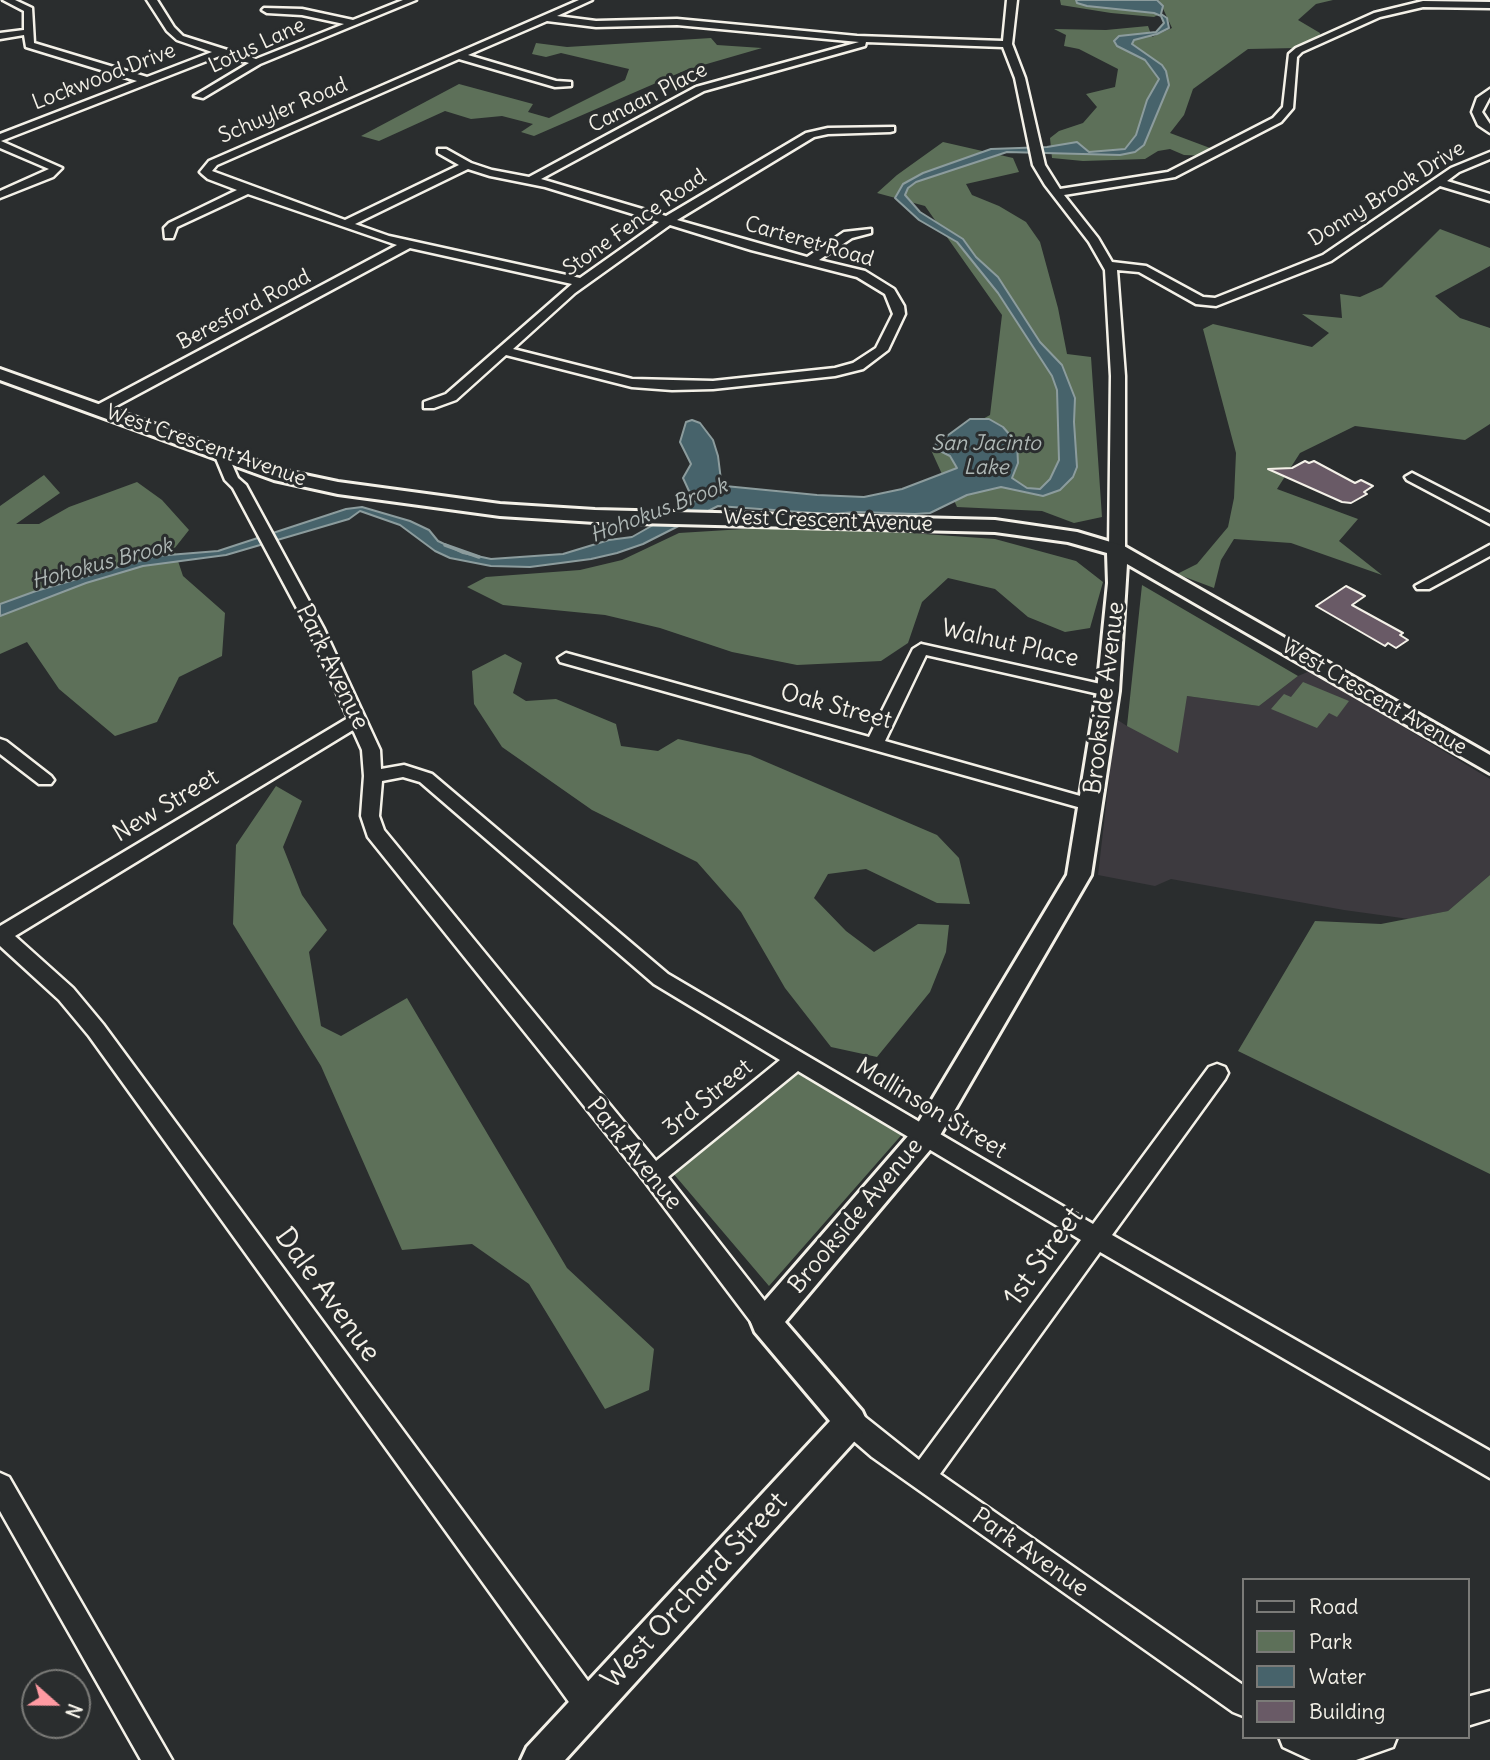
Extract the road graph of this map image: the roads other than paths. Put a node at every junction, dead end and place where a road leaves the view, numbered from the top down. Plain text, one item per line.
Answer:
1 (8, 0) edge
2 (152, 0) edge
3 (411, 0) edge
4 (587, 0) edge
5 (1012, 0) edge
6 (1490, 5) edge
7 (267, 10) dead end
8 (547, 18) junction
9 (355, 23) junction
10 (28, 32) junction
11 (0, 36) edge
12 (868, 40) junction
13 (1007, 44) junction
14 (221, 52) junction
15 (459, 56) junction
16 (257, 62) junction
17 (148, 81) junction
18 (567, 84) dead end
19 (1490, 92) edge
20 (199, 96) dead end
21 (890, 128) dead end
22 (1490, 130) edge
23 (0, 138) edge
24 (0, 144) edge
25 (442, 152) dead end
26 (1490, 155) edge
27 (467, 165) junction
28 (530, 181) junction
29 (1438, 182) junction
30 (248, 189) junction
31 (1057, 193) junction
32 (0, 195) edge
33 (1490, 198) edge
34 (667, 220) junction
35 (344, 225) junction
36 (867, 231) dead end
37 (169, 235) dead end
38 (405, 245) junction
39 (809, 261) junction
40 (1110, 265) junction
41 (582, 282) junction
42 (503, 350) junction
43 (0, 374) edge
44 (429, 405) dead end
45 (100, 409) junction
46 (222, 456) junction
47 (1412, 477) dead end
48 (1490, 519) edge
49 (1117, 550) junction
50 (1490, 550) edge
51 (1157, 573) junction
52 (1118, 583) junction
53 (1423, 586) dead end
54 (566, 658) dead end
55 (1108, 691) junction
56 (358, 719) junction
57 (875, 743) junction
58 (0, 746) edge
59 (1490, 765) edge
60 (373, 776) junction
61 (45, 780) dead end
62 (1092, 805) junction
63 (0, 935) edge
64 (796, 1060) junction
65 (1217, 1073) dead end
66 (925, 1136) junction
67 (654, 1176) junction
68 (1096, 1237) junction
69 (766, 1322) junction
70 (851, 1422) junction
71 (1490, 1465) edge
72 (923, 1478) junction
73 (0, 1486) edge
74 (1242, 1701) edge
75 (589, 1706) junction
76 (1490, 1706) edge
77 (1469, 1711) edge
78 (1376, 1739) edge
79 (1296, 1746) edge
80 (157, 1760) edge
81 (540, 1760) edge

1 - 10 street
2 - 14 street
3 - 9 street, Lotus Lane
4 - 8 street, Schuyler Road
5 - 13 street
6 - 31 street
7 - 9 street
8 - 12 street
8 - 15 street, Schuyler Road
9 - 16 street, Lotus Lane
10 - 11 street
10 - 17 street
12 - 13 street
12 - 28 street, Canaan Place
13 - 31 street
14 - 16 street
14 - 17 street, Lockwood Drive
15 - 18 street
15 - 30 street, Schuyler Road
16 - 20 street, Lotus Lane
17 - 23 street, Lockwood Drive
19 - 22 street
21 - 34 street, Stone Fence Road
24 - 32 street
25 - 27 street, Carteret Road
26 - 29 street, Donny Brook Drive
27 - 28 street, Carteret Road
27 - 35 street
28 - 34 street, Carteret Road
29 - 33 street
29 - 40 street, Donny Brook Drive
30 - 35 street, Schuyler Road
30 - 37 street
31 - 40 street
34 - 39 street, Carteret Road
34 - 41 street, Stone Fence Road
35 - 38 street, Schuyler Road
36 - 39 street
38 - 41 street, Schuyler Road
38 - 45 street, Beresford Road
39 - 42 street, Carteret Road
40 - 49 street, Brookside Avenue
41 - 42 street, Stone Fence Road
42 - 44 street, Stone Fence Road
43 - 45 main road, West Crescent Avenue
45 - 46 main road, West Crescent Avenue
46 - 49 main road, West Crescent Avenue
46 - 56 street, Park Avenue
47 - 48 street
49 - 51 main road, West Crescent Avenue
49 - 52 main road, Brookside Avenue
50 - 53 street
51 - 52 main road
51 - 59 main road, West Crescent Avenue
52 - 55 main road, Brookside Avenue
54 - 57 street, Oak Street
55 - 57 street, Walnut Place
55 - 62 main road, Brookside Avenue
56 - 60 street, Park Avenue
56 - 63 street, New Street
57 - 62 street, Oak Street
58 - 61 street
60 - 64 street, Mallinson Street
60 - 67 street, Park Avenue
62 - 66 main road, Brookside Avenue
63 - 75 street, Dale Avenue
64 - 66 street, Mallinson Street
64 - 67 street, 3rd Street
65 - 68 street, 1st Street
66 - 68 street, Mallinson Street
66 - 69 main road, Brookside Avenue
67 - 69 street, Park Avenue
68 - 71 street, Mallinson Street
68 - 72 street, 1st Street
69 - 70 main road, Park Avenue
70 - 72 street, Park Avenue
70 - 75 main road, West Orchard Street
72 - 74 street, Park Avenue
73 - 80 street
75 - 81 main road, West Orchard Street
76 - 77 street
78 - 79 street

